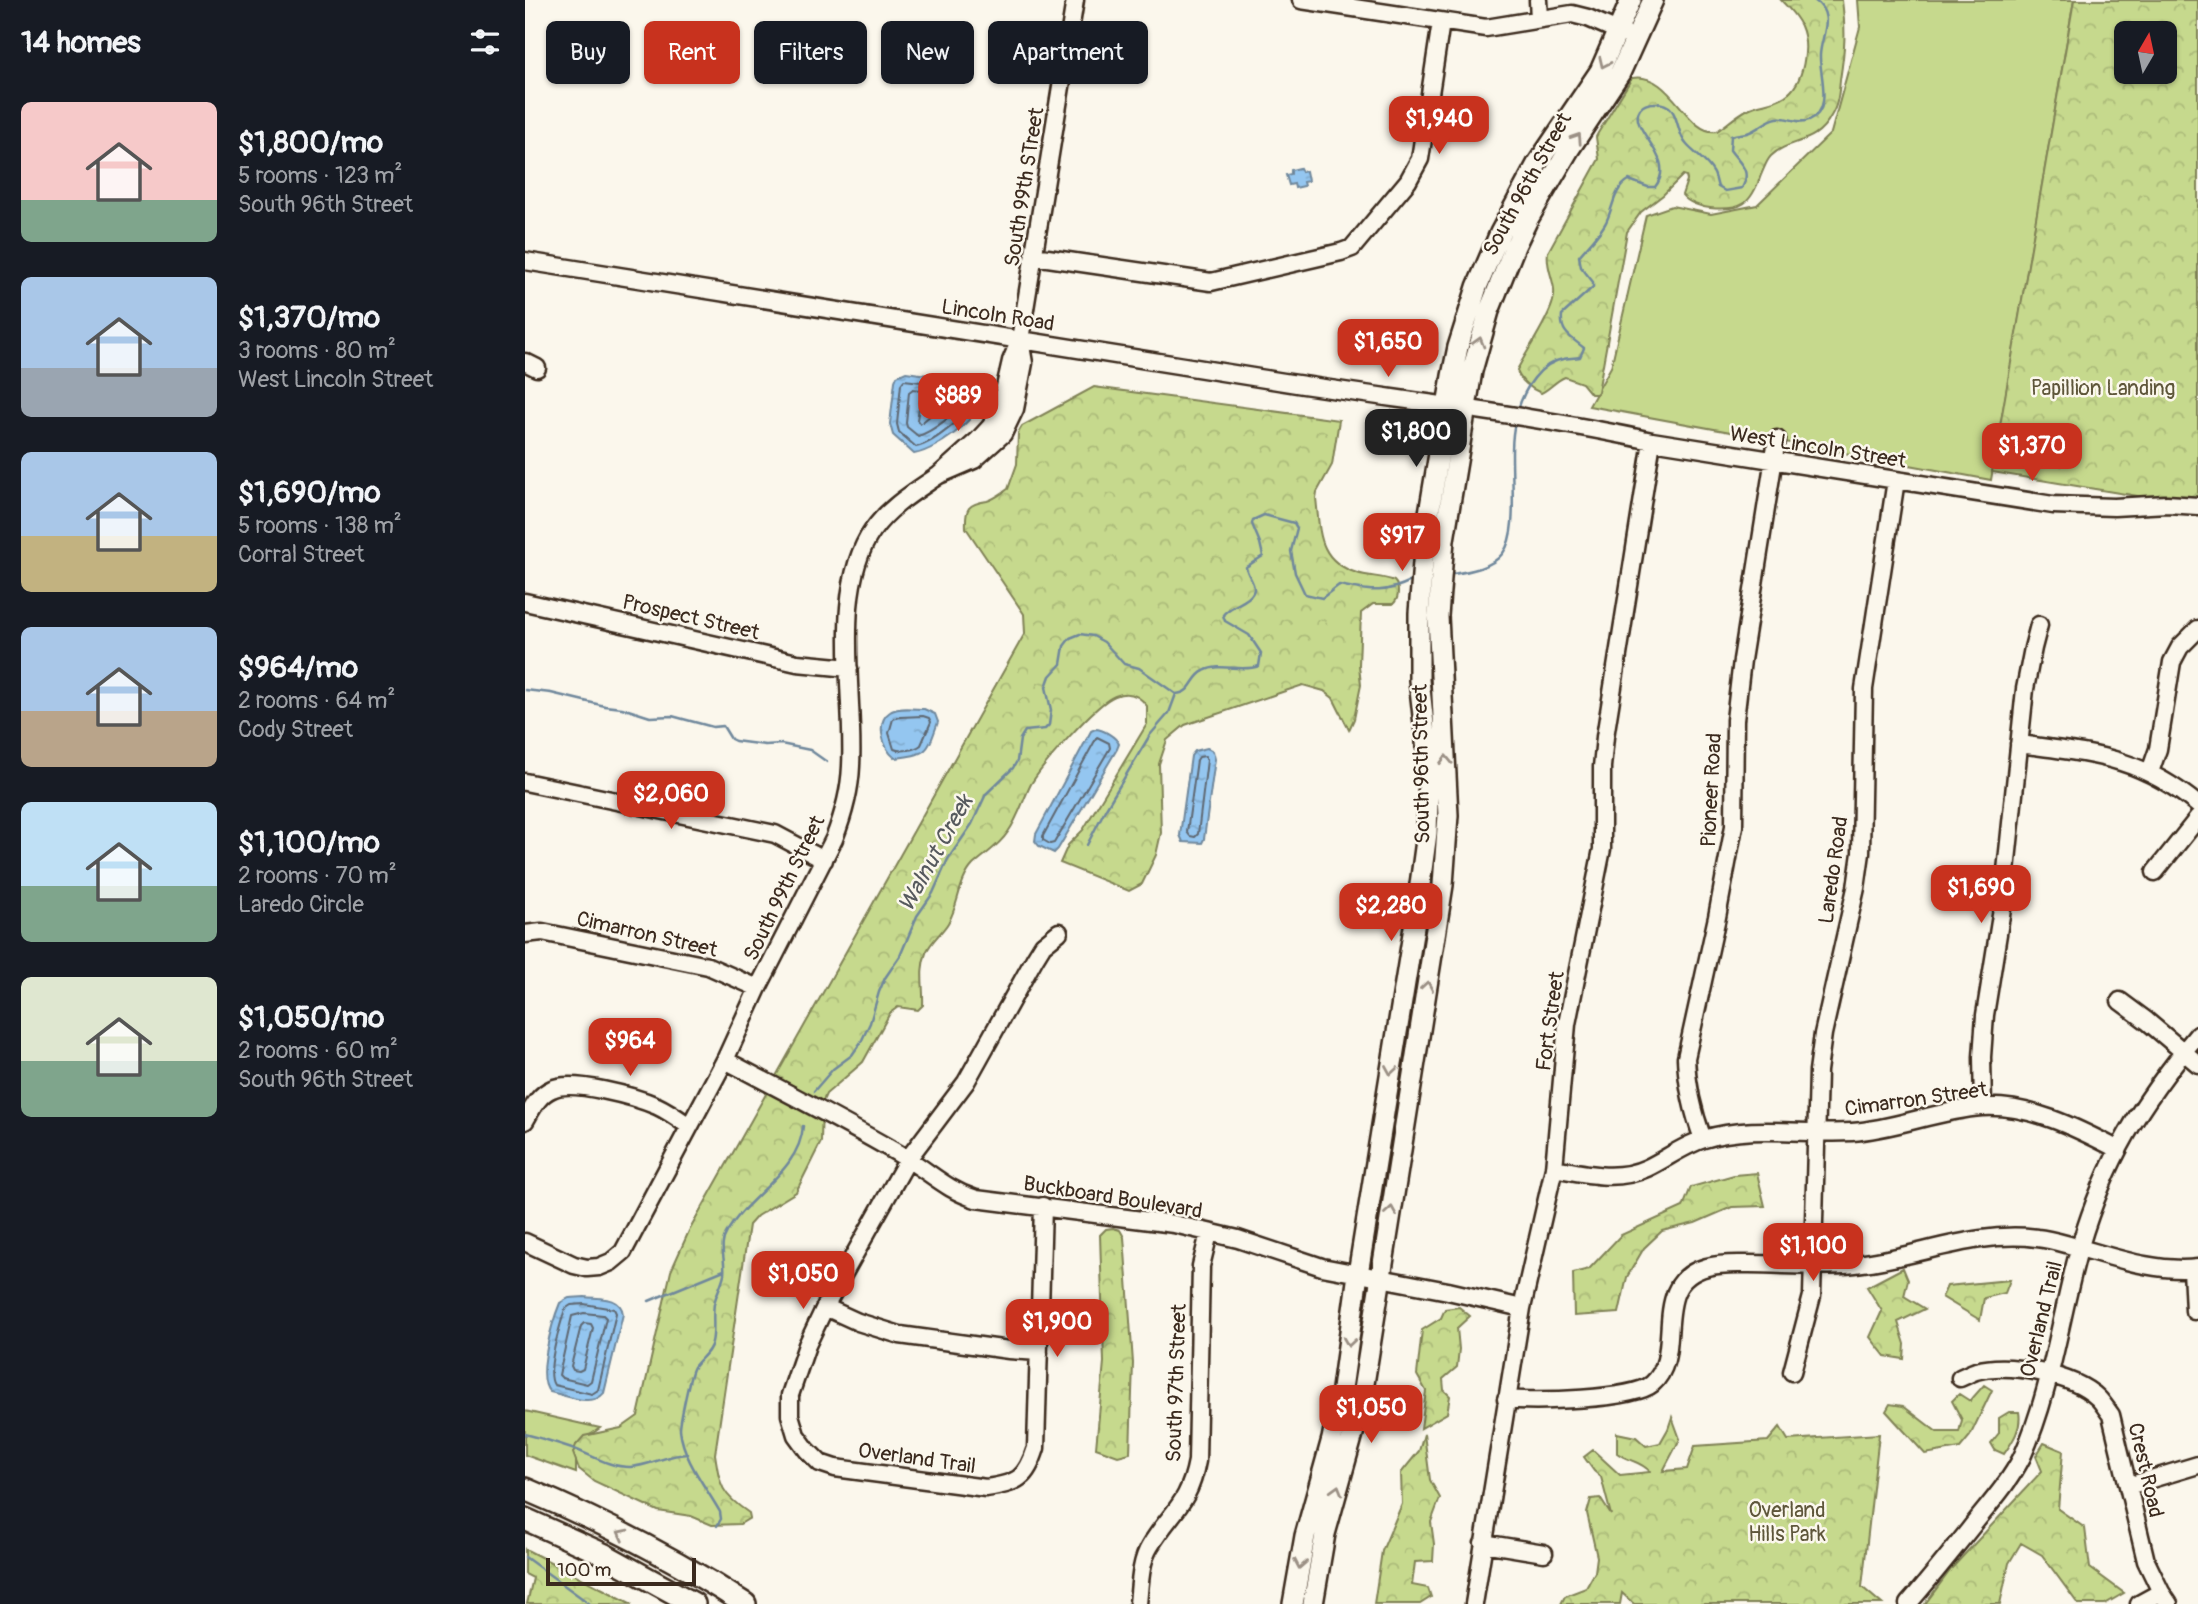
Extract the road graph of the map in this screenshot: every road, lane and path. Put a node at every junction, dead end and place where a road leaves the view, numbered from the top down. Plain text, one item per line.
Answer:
1 (1075, 0) edge
2 (1301, 0) edge
3 (1538, 0) edge
4 (1631, 0) edge
5 (1653, 0) edge
6 (1539, 19) junction
7 (1441, 22) junction
8 (1627, 35) junction
9 (1034, 256) junction
10 (525, 261) edge
11 (1020, 340) junction
12 (1456, 408) junction
13 (1777, 439) dead end
14 (1652, 441) junction
15 (1774, 461) junction
16 (1896, 480) junction
17 (2198, 497) edge
18 (2167, 504) junction
19 (2198, 506) edge
20 (525, 602) edge
21 (1428, 615) junction
22 (2039, 625) dead end
23 (2198, 629) edge
24 (849, 668) junction
25 (2019, 744) junction
26 (2150, 772) junction
27 (525, 782) edge
28 (2198, 805) edge
29 (2198, 818) edge
30 (824, 860) junction
31 (2155, 872) dead end
32 (1059, 932) dead end
33 (525, 934) edge
34 (758, 988) junction
35 (2120, 1001) dead end
36 (2198, 1034) edge
37 (2184, 1051) junction
38 (725, 1059) junction
39 (2198, 1064) edge
40 (1983, 1107) junction
41 (525, 1121) edge
42 (689, 1126) junction
43 (1815, 1131) junction
44 (1703, 1139) junction
45 (2117, 1149) junction
46 (908, 1159) junction
47 (1554, 1168) junction
48 (1043, 1206) junction
49 (1209, 1233) junction
50 (525, 1242) edge
51 (2080, 1248) junction
52 (1814, 1264) junction
53 (2195, 1269) edge
54 (1359, 1274) junction
55 (1381, 1278) junction
56 (825, 1307) junction
57 (1522, 1308) junction
58 (2194, 1311) dead end
59 (1039, 1352) junction
60 (1791, 1372) dead end
61 (2049, 1374) junction
62 (1961, 1378) dead end
63 (1506, 1399) junction
64 (2198, 1465) edge
65 (2128, 1486) junction
66 (525, 1489) edge
67 (525, 1519) edge
68 (1483, 1543) junction
69 (1543, 1553) dead end
70 (2165, 1598) edge
71 (694, 1604) edge
72 (745, 1604) edge
73 (1138, 1604) edge
74 (1293, 1604) edge
75 (1313, 1604) edge
76 (1474, 1604) edge
77 (1908, 1604) edge
78 (2139, 1604) edge

1 - 9 street, South 99th STreet
2 - 7 street
3 - 6 street
4 - 8 main road, South 96th Street
5 - 8 main road, South 96th Street
6 - 7 street
6 - 8 street
7 - 9 street
8 - 12 main road, South 96th Street
9 - 11 street, South 99th STreet
10 - 11 street, Lincoln Road
11 - 12 street, Lincoln Road
11 - 24 street, South 99th Street
12 - 14 street, West Lincoln Street
12 - 21 main road, South 96th Street
13 - 15 street, Pioneer Road
14 - 15 street, West Lincoln Street
14 - 47 street, Fort Street
15 - 16 street, West Lincoln Street
15 - 44 street, Pioneer Road
16 - 18 street, West Lincoln Street
16 - 43 street, Laredo Road
17 - 18 street, West Lincoln Street
18 - 19 street, West Lincoln Street
20 - 24 street, Prospect Street
21 -> 54 main road, South 96th Street
55 -> 21 main road, South 96th Street
22 - 25 street
23 - 26 street
24 - 30 street, South 99th Street
25 - 26 street
25 - 40 street
26 - 28 street
27 - 30 street
29 - 31 street
30 - 34 street, South 99th Street
32 - 46 street
33 - 34 street, Cimarron Street
34 - 38 street, South 99th Street
35 - 37 street
36 - 37 street, Overland Trail
37 - 39 street
37 - 45 street, Overland Trail
38 - 42 street, South 99th Street
38 - 46 street, Buckboard Boulevard
40 - 43 street, Cimarron Street
40 - 45 street, Cimarron Street
41 - 42 street
42 - 50 street, South 99th Street
43 - 44 street, Cimarron Street
43 - 52 street, Laredo Road
44 - 47 street, Cimarron Street
45 - 51 street, Overland Trail
46 - 48 street, Buckboard Boulevard
46 - 56 street
47 - 57 street, Fort Street
48 - 49 street, Buckboard Boulevard
48 - 59 street
49 - 54 street, Buckboard Boulevard
49 - 73 street, South 97th Street
51 - 52 street
51 - 53 street
51 - 61 street, Overland Trail
52 - 60 street, Laredo Road
52 - 63 street
53 - 58 street
54 - 55 street, Buckboard Boulevard
54 -> 74 main road, South 96th Street
55 - 57 street, Buckboard Boulevard
75 -> 55 main road, South 96th Street
56 - 59 street
56 - 59 street, Overland Trail
57 - 63 street, Fort Street
61 - 62 street, Crest Road
61 - 65 street, Crest Road
61 - 77 street, Overland Trail
63 - 68 street, Fort Street
64 - 65 street
65 - 70 street, Crest Road
72 -> 66 highway
67 - 71 highway
68 - 69 street
68 - 76 street, Fort Street
70 - 78 street

